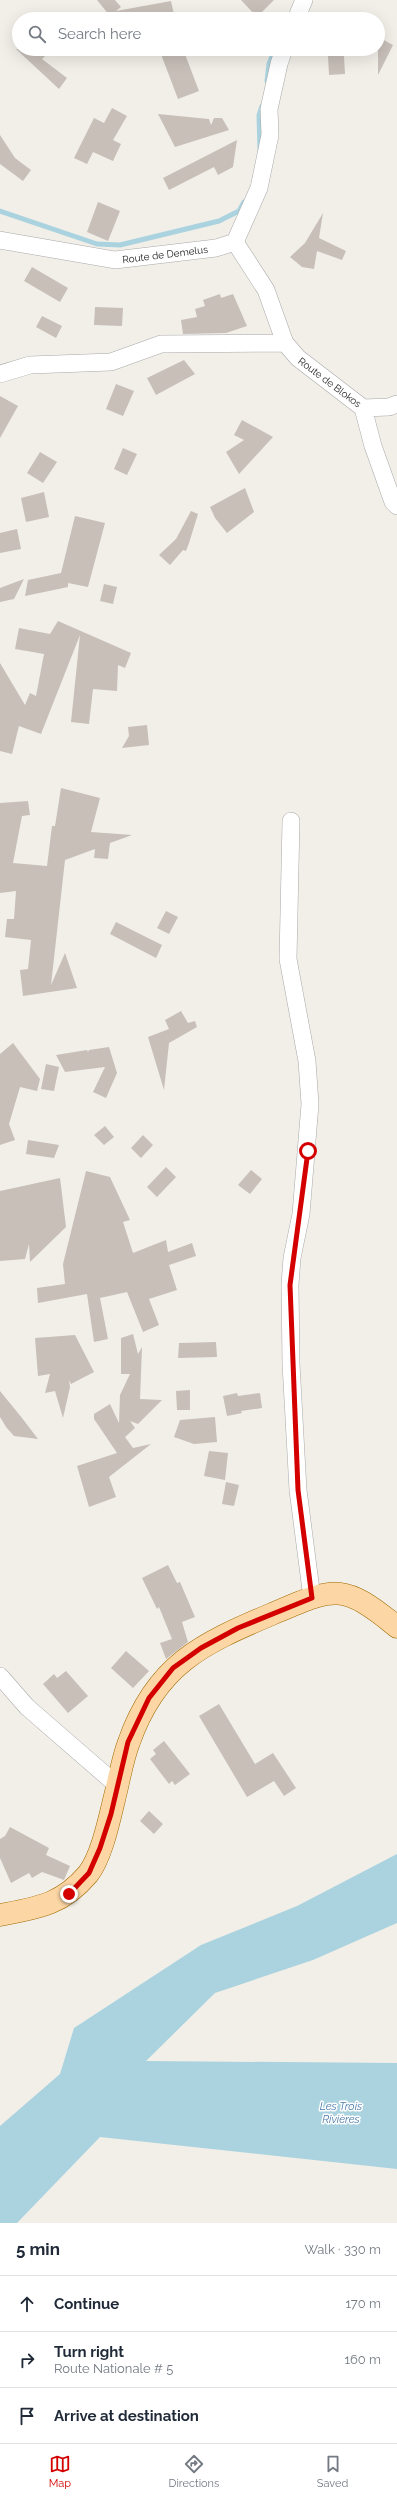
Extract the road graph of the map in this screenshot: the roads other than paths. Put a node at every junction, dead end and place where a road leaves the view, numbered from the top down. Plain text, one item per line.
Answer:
1 (304, 0) edge
2 (299, 12) edge
3 (282, 56) edge
4 (0, 240) edge
5 (235, 242) junction
6 (285, 343) junction
7 (0, 374) edge
8 (397, 404) edge
9 (363, 408) junction
10 (397, 506) edge
11 (291, 821) dead end
12 (312, 1598) junction
13 (397, 1627) edge
14 (0, 1676) edge
15 (118, 1786) junction
16 (0, 1915) edge

1 - 2 street
3 - 5 street
4 - 5 street, Route de Demelus
5 - 6 street, Route de Blokos
6 - 7 street
6 - 9 street, Route de Blokos
8 - 9 street, Route de Blokos
9 - 10 street
11 - 12 street
12 - 13 main road
12 - 15 main road
14 - 15 street
15 - 16 main road

